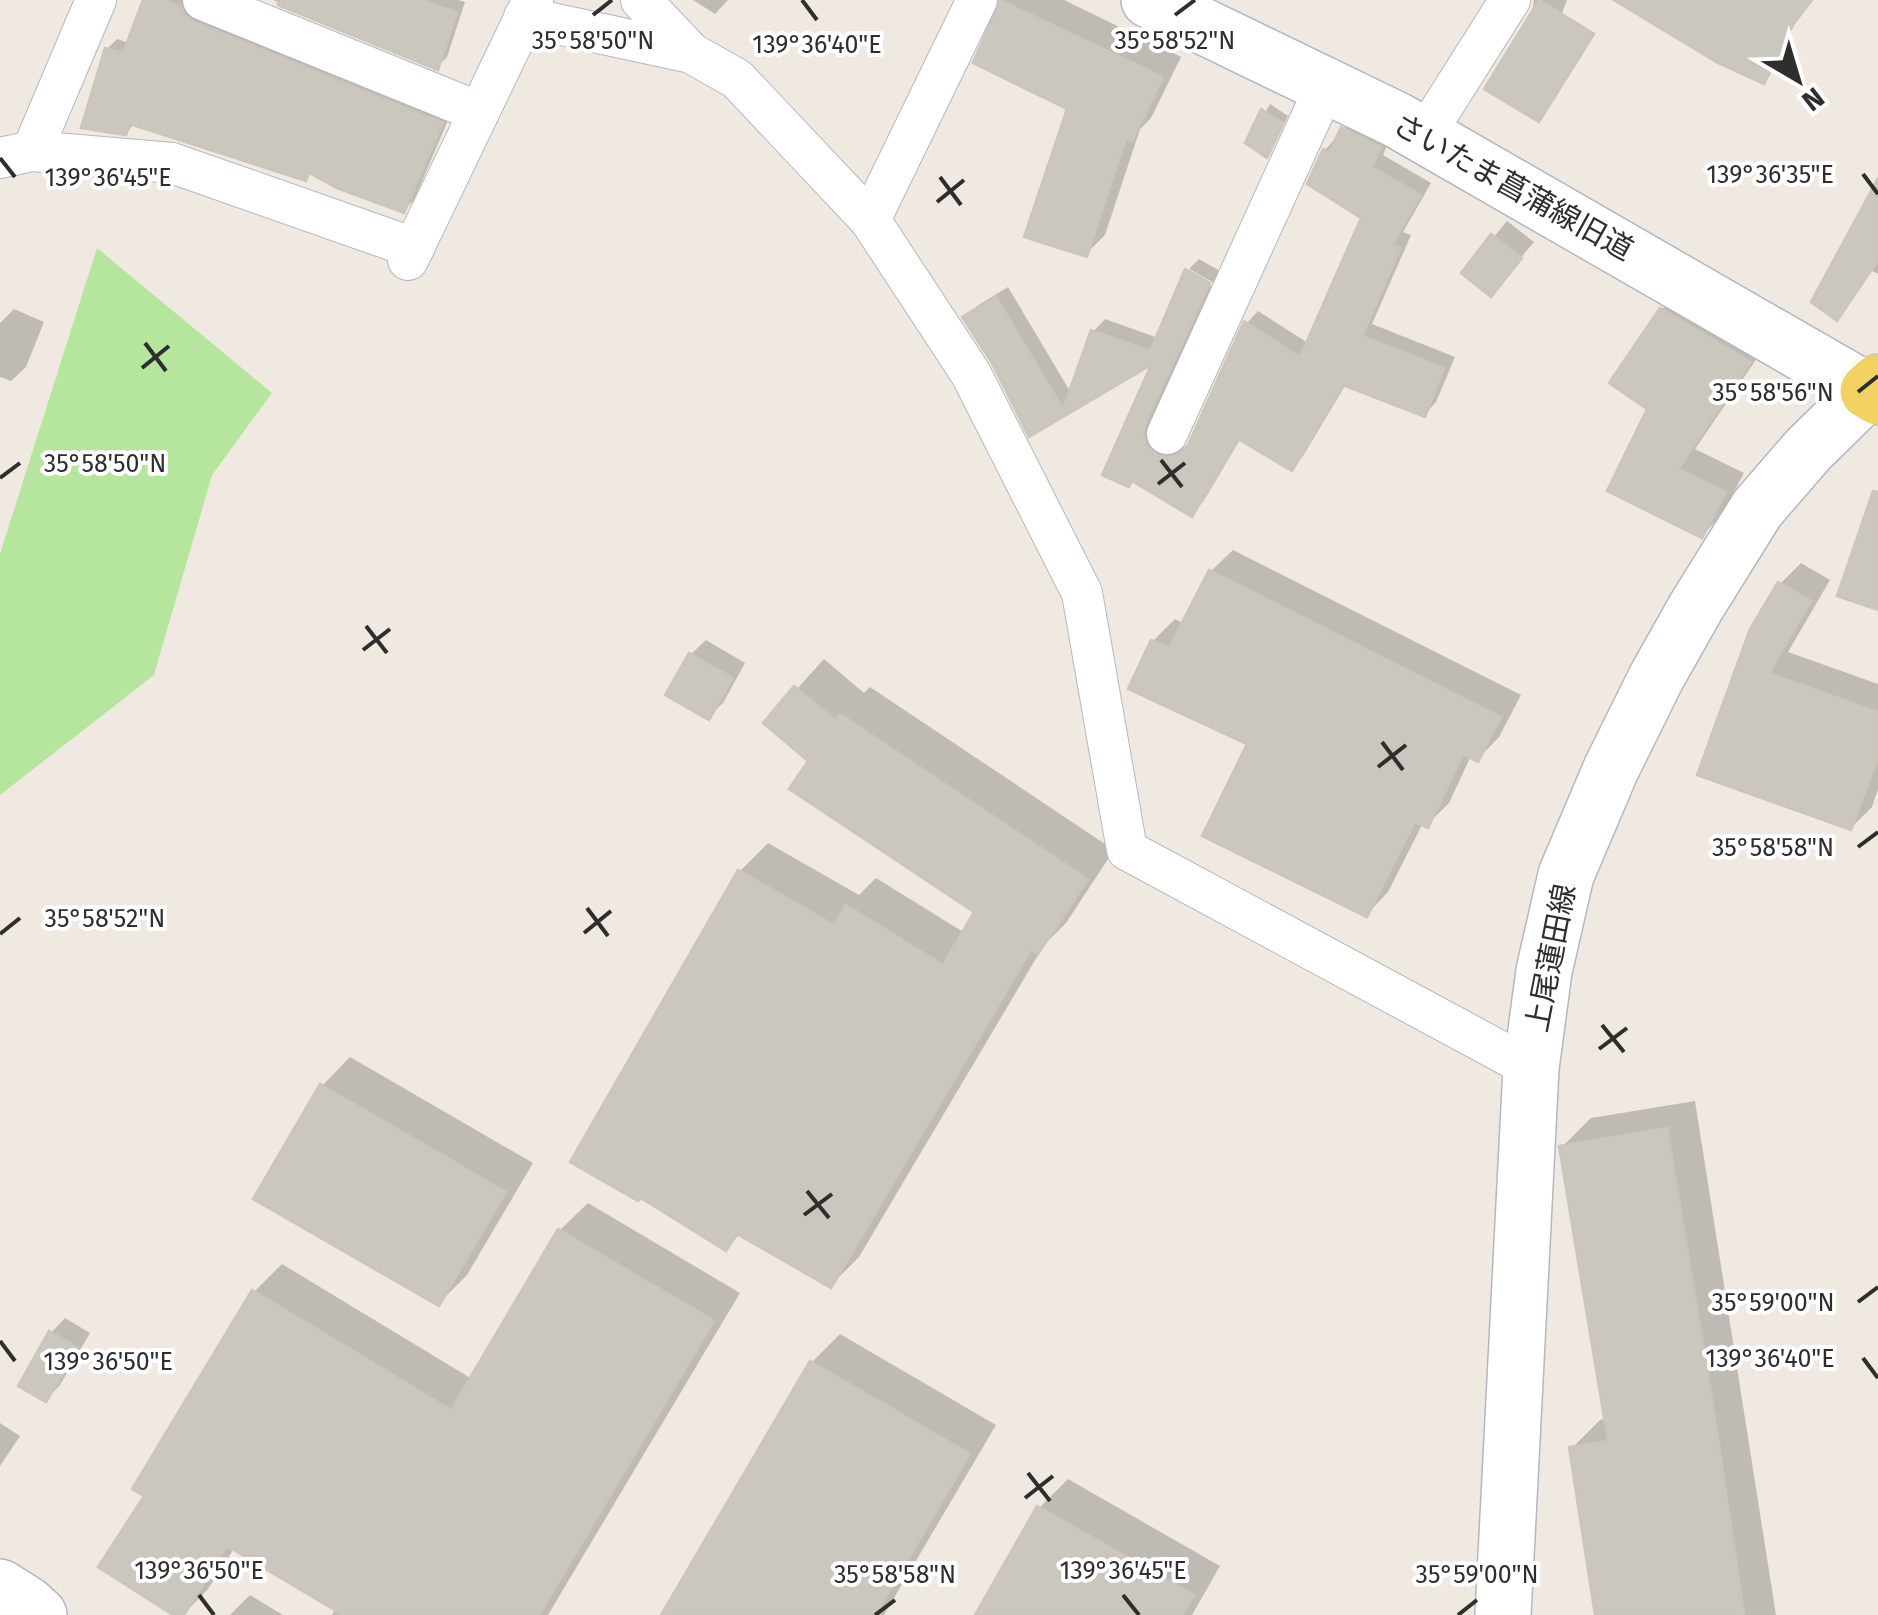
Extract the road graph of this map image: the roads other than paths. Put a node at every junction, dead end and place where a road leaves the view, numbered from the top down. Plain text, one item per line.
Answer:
1 (96, 0) edge
2 (203, 0) edge
3 (640, 0) edge
4 (977, 0) edge
5 (1510, 0) edge
6 (1167, 5) edge
7 (529, 9) edge
8 (691, 53) junction
9 (1326, 85) junction
10 (480, 112) junction
11 (1424, 136) junction
12 (16, 154) edge
13 (870, 220) junction
14 (1875, 390) edge
15 (1167, 434) dead end
16 (1531, 1068) junction
17 (0, 1588) edge
18 (39, 1615) edge
19 (1503, 1615) edge

1 - 12 street
2 - 10 street
3 - 8 street
4 - 13 street
5 - 11 street
6 - 9 main road, さいたま菖蒲線旧道
7 - 8 street
7 - 10 street
8 - 13 street
9 - 11 main road, さいたま菖蒲線旧道
9 - 15 street
10 - 12 street
11 - 14 main road, さいたま菖蒲線旧道
13 - 16 street
14 - 16 main road, 上尾蓮田線
16 - 19 main road, 上尾蓮田線
17 - 18 main road

